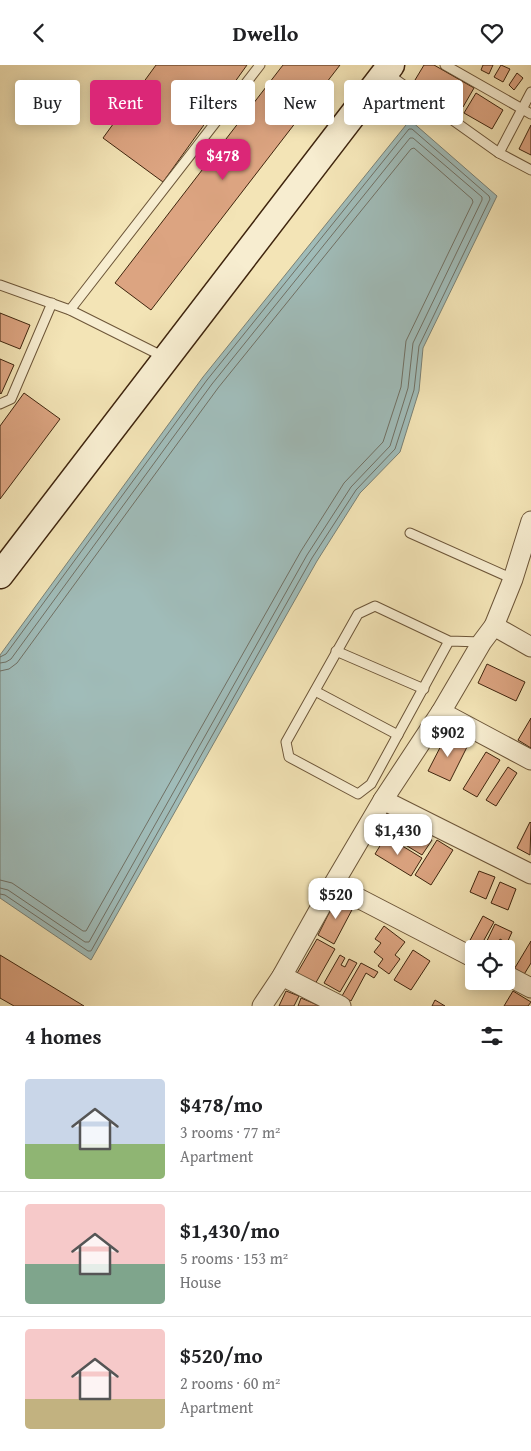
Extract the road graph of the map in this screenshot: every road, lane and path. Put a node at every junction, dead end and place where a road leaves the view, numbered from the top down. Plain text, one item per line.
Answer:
1 (260, 65) edge
2 (445, 65) edge
3 (388, 69) edge
4 (531, 92) edge
5 (522, 109) junction
6 (531, 114) edge
7 (499, 153) junction
8 (531, 170) edge
9 (0, 285) edge
10 (52, 303) junction
11 (70, 310) junction
12 (166, 358) junction
13 (0, 404) edge
14 (531, 521) edge
15 (410, 533) dead end
16 (0, 575) edge
17 (520, 576) edge
18 (494, 626) junction
19 (450, 641) junction
20 (482, 642) junction
21 (531, 647) edge
22 (336, 651) junction
23 (424, 689) junction
24 (315, 691) junction
25 (442, 712) junction
26 (398, 735) junction
27 (531, 761) edge
28 (384, 800) junction
29 (531, 874) edge
30 (333, 885) junction
31 (465, 953) edge
32 (282, 976) junction
33 (515, 980) edge
34 (531, 988) edge
35 (262, 1006) edge
36 (340, 1006) edge

1 - 11 lane
2 - 5 lane
3 - 7 lane
3 - 12 street
4 - 5 lane
5 - 6 lane
5 - 7 lane
7 - 8 lane
9 - 10 lane
10 - 11 lane
10 - 13 lane
11 - 12 lane
12 - 16 street
14 - 17 street
15 - 17 lane
17 - 18 street
18 - 20 street
18 - 21 street
19 - 20 lane
19 - 22 lane
19 - 23 lane
20 - 25 street
22 - 23 lane
22 - 24 lane
23 - 26 lane
24 - 26 lane
24 - 26 lane
25 - 27 street
25 - 28 street
28 - 29 street
28 - 30 street
30 - 31 street
30 - 32 street
32 - 35 street
32 - 36 street
33 - 34 street

